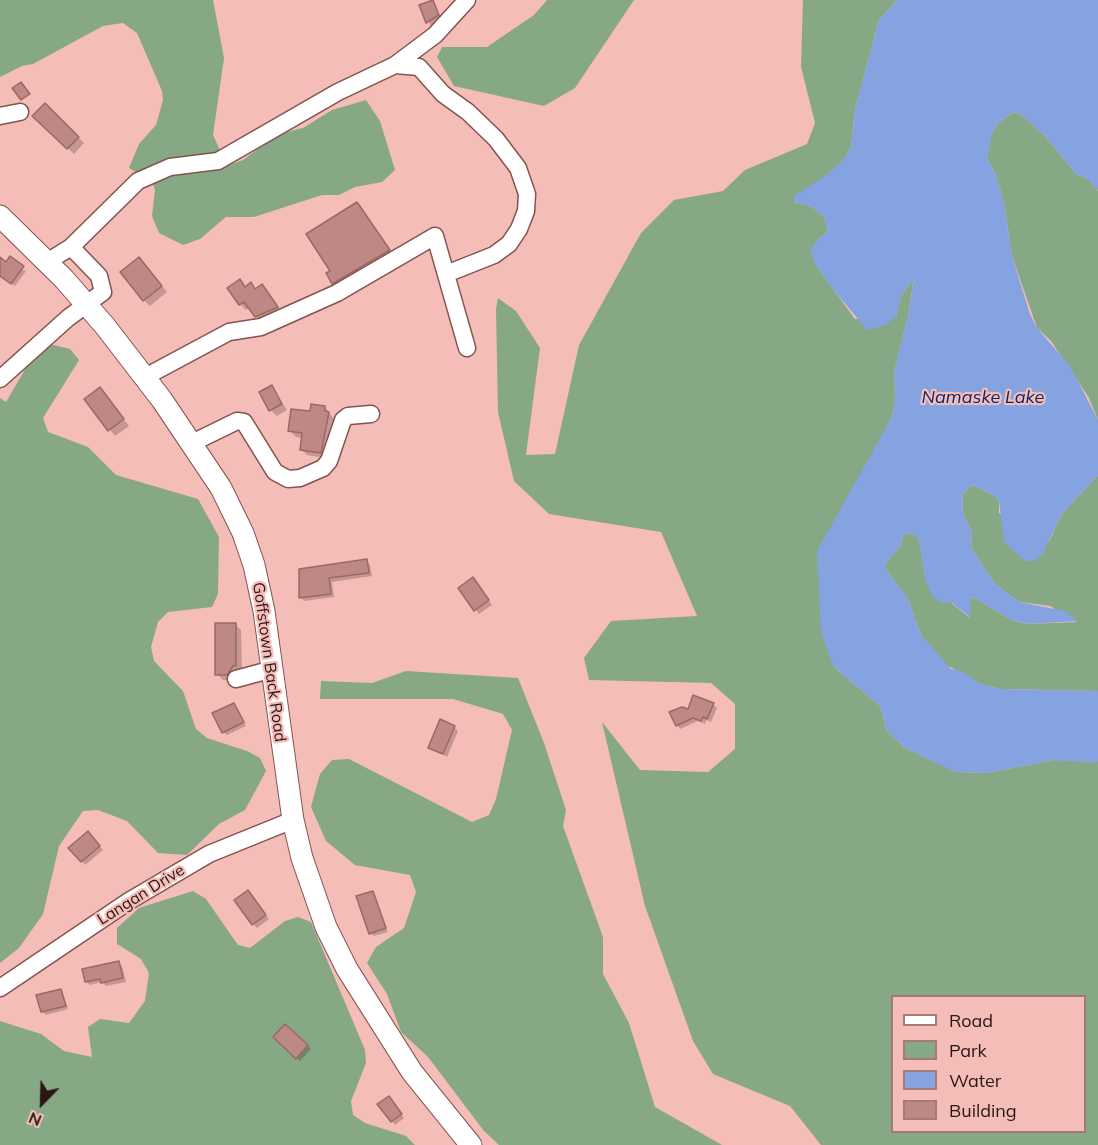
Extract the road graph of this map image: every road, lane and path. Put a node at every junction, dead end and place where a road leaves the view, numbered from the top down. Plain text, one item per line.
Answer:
1 (467, 0) edge
2 (395, 65) junction
3 (20, 112) dead end
4 (0, 116) edge
5 (0, 216) edge
6 (71, 247) junction
7 (47, 262) junction
8 (446, 274) junction
9 (86, 304) junction
10 (466, 348) dead end
11 (145, 377) junction
12 (0, 379) edge
13 (371, 414) dead end
14 (192, 443) junction
15 (273, 669) junction
16 (236, 679) dead end
17 (293, 820) junction
18 (0, 988) edge
19 (471, 1145) edge

1 - 2 street
2 - 6 street
2 - 8 street
3 - 4 street
5 - 7 main road, Goffstown Back Road
6 - 7 street
6 - 9 street
7 - 9 main road, Goffstown Back Road
8 - 10 street
8 - 11 street
9 - 11 main road, Goffstown Back Road
9 - 12 street
11 - 14 main road, Goffstown Back Road
13 - 14 street
14 - 15 main road, Goffstown Back Road
15 - 16 street
15 - 17 main road, Goffstown Back Road
17 - 18 street, Langan Drive
17 - 19 main road, Goffstown Back Road

